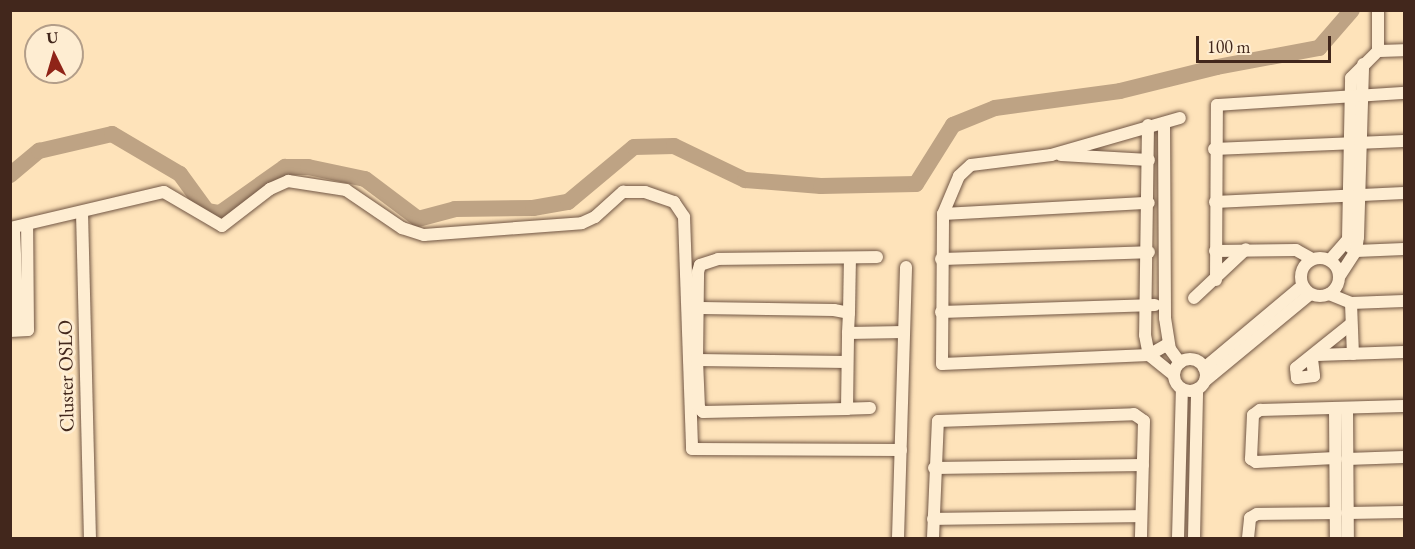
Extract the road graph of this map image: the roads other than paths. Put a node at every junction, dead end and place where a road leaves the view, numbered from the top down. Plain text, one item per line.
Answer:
1 (1378, 10) edge
2 (1404, 50) edge
3 (1378, 51) junction
4 (1404, 93) edge
5 (1354, 94) junction
6 (1180, 118) dead end
7 (1164, 123) junction
8 (1148, 125) junction
9 (1404, 141) edge
10 (1353, 142) junction
11 (1214, 149) junction
12 (1051, 155) junction
13 (1149, 160) junction
14 (1164, 177) junction
15 (1149, 178) junction
16 (1404, 193) edge
17 (1352, 194) junction
18 (1215, 202) junction
19 (1149, 203) junction
20 (81, 212) junction
21 (943, 214) junction
22 (1164, 226) junction
23 (17, 227) edge
24 (1149, 227) junction
25 (1351, 248) junction
26 (1246, 249) junction
27 (1404, 249) edge
28 (1215, 251) junction
29 (1149, 252) junction
30 (877, 257) dead end
31 (849, 258) junction
32 (941, 259) junction
33 (1312, 259) junction
34 (1329, 260) junction
35 (906, 267) dead end
36 (1339, 277) junction
37 (1216, 280) junction
38 (1306, 290) junction
39 (1329, 294) junction
40 (1194, 298) dead end
41 (1404, 301) edge
42 (1350, 303) junction
43 (1148, 305) junction
44 (1165, 305) junction
45 (701, 308) junction
46 (940, 312) junction
47 (849, 313) junction
48 (1351, 324) junction
49 (19, 330) edge
50 (904, 332) junction
51 (848, 333) junction
52 (1168, 344) junction
53 (1404, 352) edge
54 (1353, 354) junction
55 (1149, 355) junction
56 (697, 360) junction
57 (847, 362) junction
58 (1180, 363) junction
59 (1204, 368) junction
60 (1174, 375) junction
61 (1201, 385) junction
62 (1182, 389) junction
63 (1404, 406) edge
64 (870, 408) dead end
65 (847, 409) junction
66 (1341, 409) junction
67 (901, 450) junction
68 (1404, 457) edge
69 (1341, 459) junction
70 (1143, 465) junction
71 (934, 468) junction
72 (1404, 512) edge
73 (1342, 513) junction
74 (1141, 516) junction
75 (933, 519) junction
76 (90, 538) edge
77 (898, 538) edge
78 (933, 538) edge
79 (1141, 538) edge
80 (1178, 538) edge
81 (1194, 538) edge
82 (1248, 538) edge
83 (1336, 538) edge
84 (1348, 538) edge

1 - 3 street
2 - 3 street
3 - 5 street
4 - 5 street
5 - 10 street
5 - 11 street
6 - 7 street
7 - 8 street
7 - 14 street
8 - 12 street
8 - 13 street
9 - 10 street
10 - 11 street
10 - 17 street
11 - 18 street
12 - 13 street
12 - 21 street
13 - 15 street
14 - 15 street
14 - 22 street
15 - 19 street
16 - 17 street
17 - 18 street
17 - 25 street
18 - 28 street
19 - 21 street
19 - 24 street
20 - 23 street
20 - 67 street
20 - 76 street, Cluster OSLO
21 - 32 street
22 - 24 street
22 - 44 street
23 - 49 street
24 - 29 street
25 - 27 street
25 - 34 street
25 - 36 street
26 - 28 street
26 - 33 street
26 - 37 street
28 - 37 street
29 - 32 street
29 - 43 street
30 - 31 street
31 - 45 street
31 - 47 street
32 - 46 street
33 - 34 street
33 - 38 street
34 - 36 street
35 - 50 street
36 - 39 street
37 - 40 street
38 - 39 street
38 - 59 street
38 - 61 street
39 - 42 street
41 - 42 street
42 - 48 street
43 - 44 street
43 - 46 street
43 - 55 street
44 - 52 street
45 - 47 street
45 - 56 street
46 - 55 street
47 - 51 street
48 - 54 street
48 - 54 street
50 - 51 street
50 - 67 street
51 - 57 street
52 - 55 street
52 - 58 street
53 - 54 street
55 - 60 street
56 - 57 street
56 - 65 street
57 - 65 street
58 - 59 street
58 - 60 street
59 - 61 street
60 - 62 street
61 - 62 street
61 - 81 street
62 - 80 street
63 - 66 street
64 - 65 street
66 - 69 street
66 - 69 street
67 - 77 street
68 - 69 street
69 - 73 street
70 - 71 street
70 - 71 street
70 - 74 street
71 - 75 street
72 - 73 street
73 - 82 street
73 - 83 street
73 - 84 street
74 - 75 street
74 - 79 street
75 - 78 street

